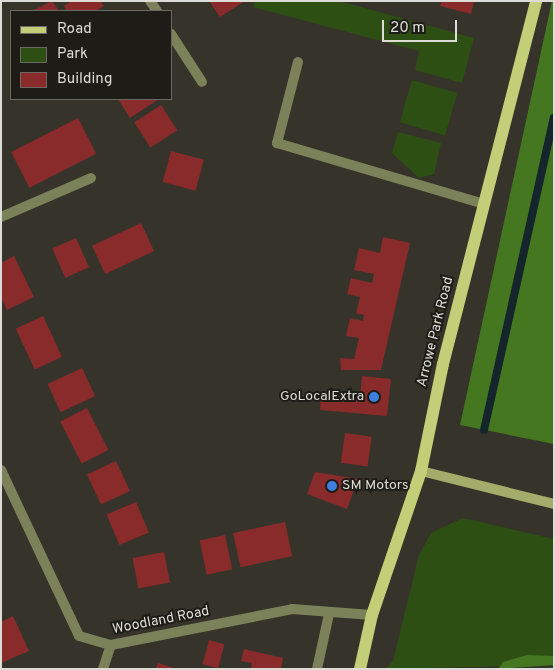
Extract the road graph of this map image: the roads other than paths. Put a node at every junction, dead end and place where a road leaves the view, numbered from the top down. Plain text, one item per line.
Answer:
1 (536, 1) edge
2 (172, 36) edge
3 (298, 62) dead end
4 (202, 82) dead end
5 (91, 178) dead end
6 (484, 204) junction
7 (1, 217) edge
8 (1, 470) edge
9 (421, 471) junction
10 (554, 504) edge
11 (329, 614) junction
12 (372, 615) junction
13 (112, 645) junction
14 (103, 669) edge
15 (317, 669) edge
16 (360, 669) edge

1 - 6 main road, Arrowe Park Road
2 - 4 street
3 - 6 street
5 - 7 street
6 - 9 main road, Arrowe Park Road
8 - 13 street, Woodland Road
9 - 10 street
9 - 12 main road, Arrowe Park Road
11 - 12 street, Woodland Road
11 - 13 street, Woodland Road
11 - 15 street
12 - 16 main road, Arrowe Park Road
13 - 14 street

